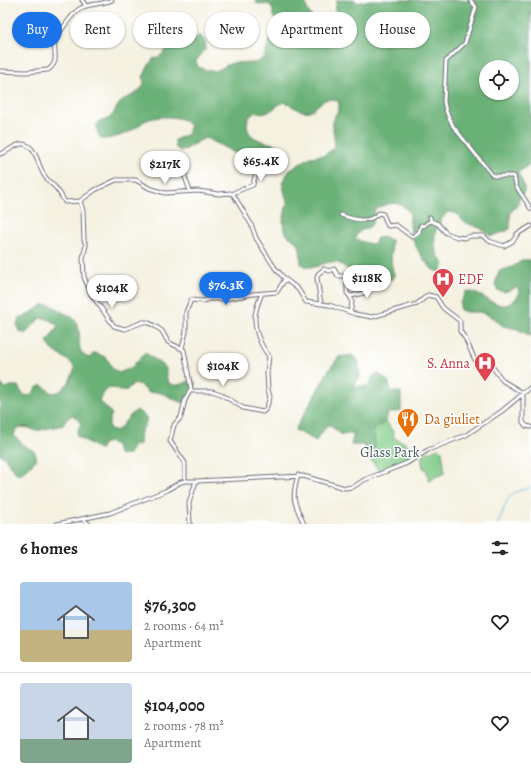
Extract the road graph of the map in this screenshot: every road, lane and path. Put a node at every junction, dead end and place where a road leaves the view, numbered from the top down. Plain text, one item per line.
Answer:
1 (82, 0) edge
2 (112, 0) edge
3 (470, 0) edge
4 (86, 6) junction
5 (0, 71) edge
6 (0, 154) edge
7 (264, 157) dead end
8 (249, 163) dead end
9 (185, 172) dead end
10 (257, 172) junction
11 (190, 191) junction
12 (234, 194) junction
13 (80, 201) junction
14 (531, 209) edge
15 (341, 215) dead end
16 (430, 217) dead end
17 (432, 221) junction
18 (531, 226) edge
19 (285, 279) junction
20 (364, 286) dead end
21 (262, 293) junction
22 (351, 296) junction
23 (321, 304) junction
24 (350, 312) junction
25 (182, 348) junction
26 (531, 387) edge
27 (190, 391) junction
28 (523, 393) junction
29 (531, 428) edge
30 (298, 476) junction
31 (185, 481) junction
32 (196, 481) junction
33 (82, 519) junction
34 (57, 524) edge
35 (89, 524) edge
36 (190, 524) edge
37 (304, 524) edge

1 - 4 street
2 - 4 street
3 - 14 street
4 - 5 street
6 - 13 street
7 - 10 street
8 - 10 street
9 - 11 street
10 - 12 street
11 - 12 street
11 - 13 street
12 - 19 street
13 - 25 street
15 - 17 street
16 - 17 street
17 - 18 street
19 - 21 street
19 - 23 street
20 - 22 street
21 - 25 street
21 - 27 street
22 - 23 street
22 - 24 street
23 - 24 street
24 - 28 street
25 - 27 street
26 - 28 street
27 - 31 street
28 - 29 street
28 - 30 street
30 - 32 street
30 - 37 street
31 - 32 street
31 - 33 street
32 - 36 street
33 - 34 street
33 - 35 street

